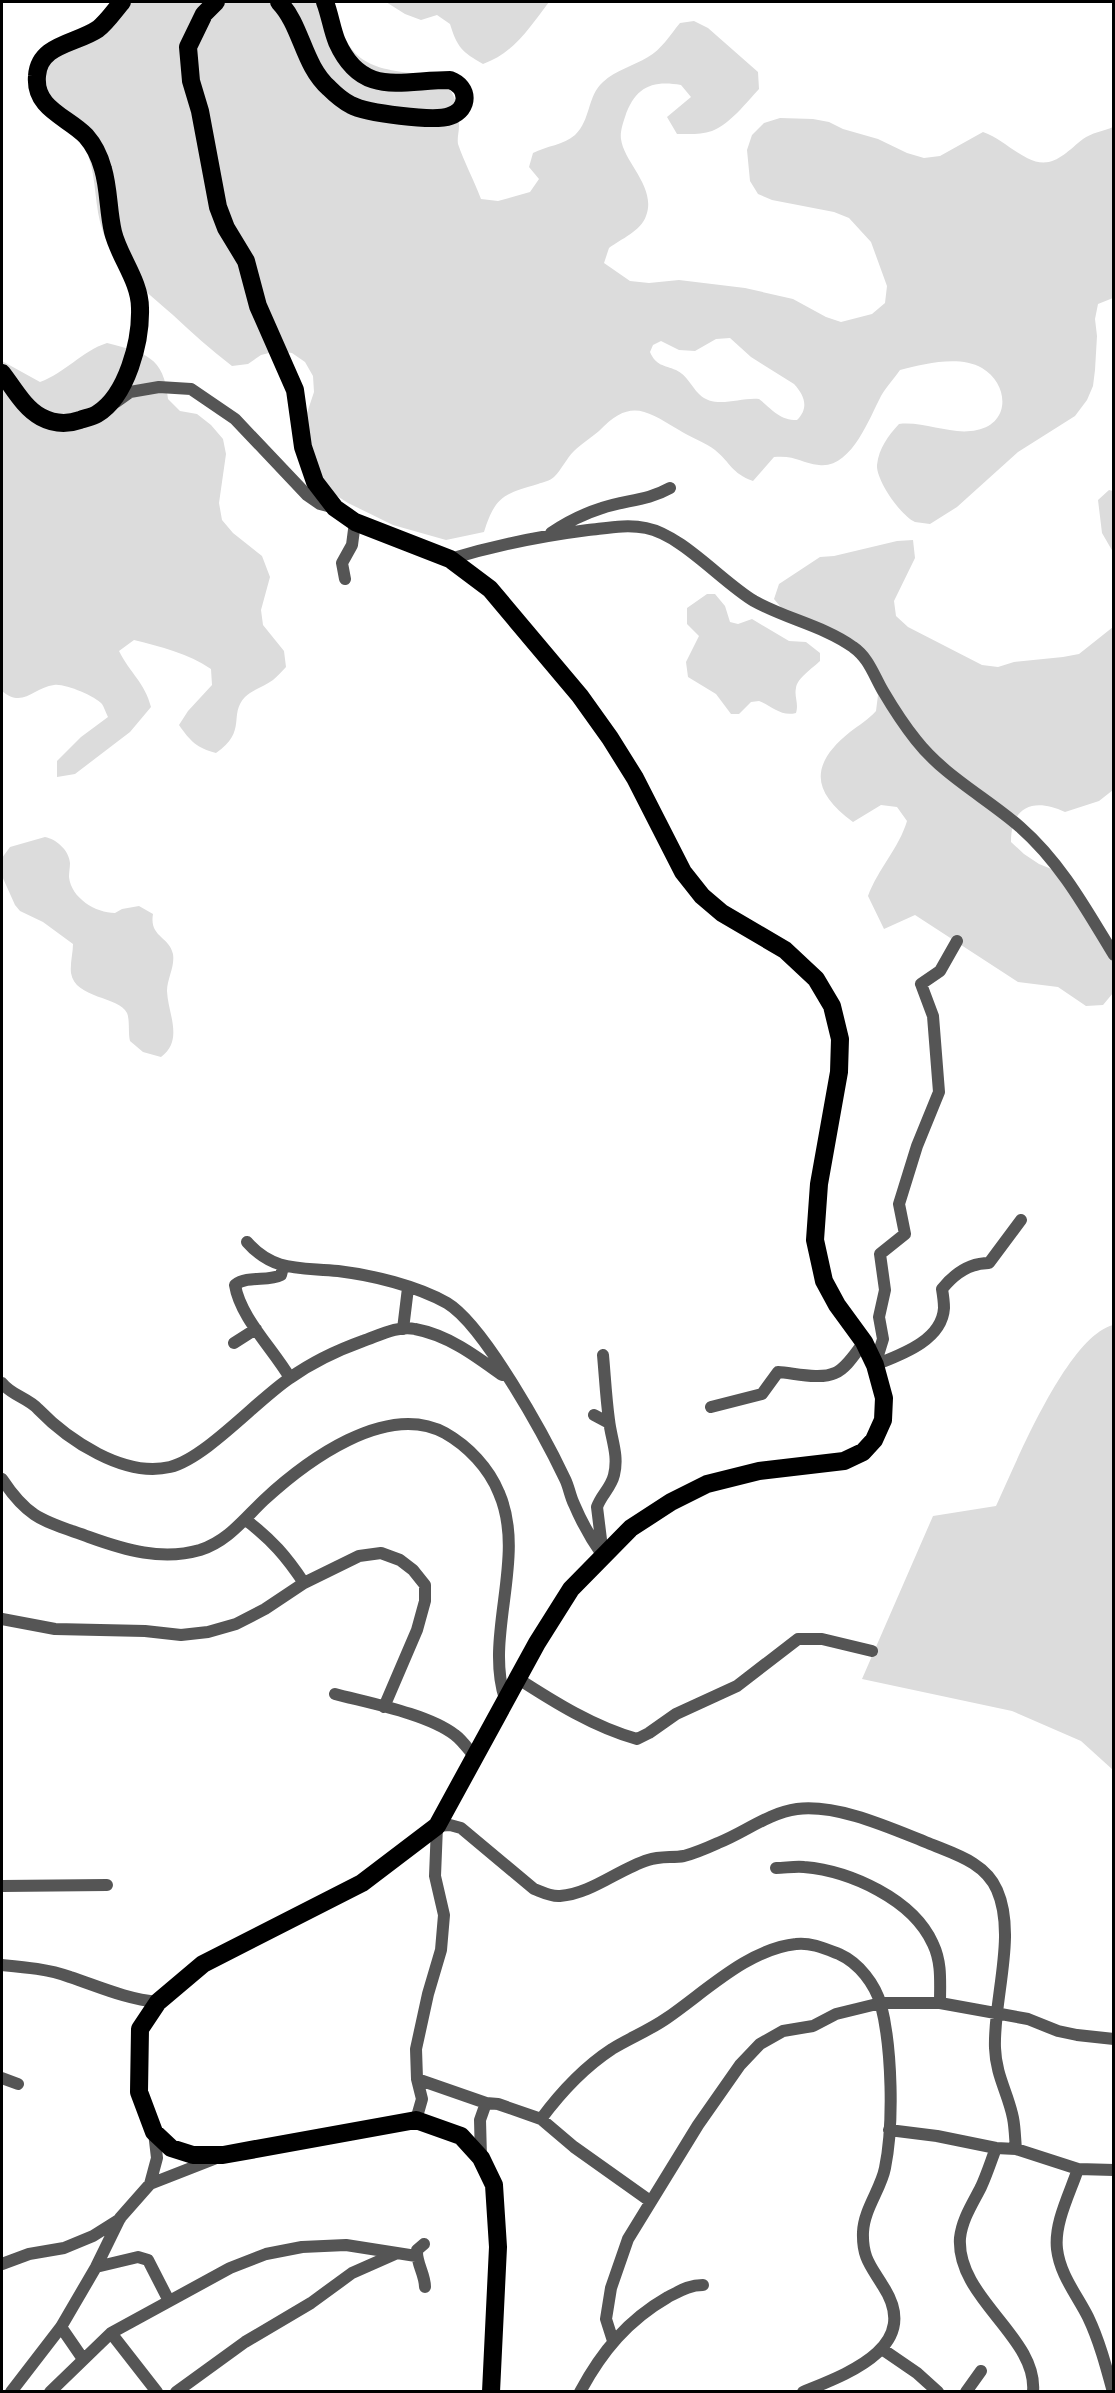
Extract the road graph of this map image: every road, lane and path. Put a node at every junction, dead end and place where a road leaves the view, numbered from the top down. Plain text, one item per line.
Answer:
1 (122, 2) edge
2 (216, 2) edge
3 (279, 2) edge
4 (325, 2) edge
5 (2, 373) edge
6 (97, 414) junction
7 (670, 488) dead end
8 (335, 508) junction
9 (355, 522) junction
10 (547, 535) junction
11 (450, 559) junction
12 (345, 579) dead end
13 (957, 941) dead end
14 (1113, 955) edge
15 (1021, 1220) dead end
16 (247, 1242) dead end
17 (283, 1267) junction
18 (408, 1288) junction
19 (256, 1329) junction
20 (403, 1329) junction
21 (864, 1342) junction
22 (234, 1344) dead end
23 (603, 1355) dead end
24 (875, 1365) junction
25 (290, 1378) junction
26 (508, 1379) junction
27 (2, 1383) edge
28 (711, 1407) dead end
29 (594, 1415) dead end
30 (609, 1423) junction
31 (2, 1479) edge
32 (246, 1520) junction
33 (603, 1556) junction
34 (304, 1583) junction
35 (2, 1619) edge
36 (872, 1651) dead end
37 (517, 1678) junction
38 (335, 1694) dead end
39 (505, 1699) junction
40 (384, 1707) junction
41 (474, 1756) junction
42 (437, 1826) junction
43 (777, 1868) dead end
44 (107, 1885) dead end
45 (2, 1886) edge
46 (2, 1965) edge
47 (158, 2002) junction
48 (940, 2002) junction
49 (881, 2003) junction
50 (997, 2013) junction
51 (1113, 2039) edge
52 (2, 2078) edge
53 (417, 2079) junction
54 (18, 2084) dead end
55 (486, 2103) junction
56 (541, 2119) junction
57 (416, 2120) junction
58 (889, 2130) junction
59 (154, 2132) junction
60 (996, 2148) junction
61 (1016, 2149) junction
62 (223, 2155) junction
63 (481, 2157) junction
64 (1078, 2169) junction
65 (1113, 2170) edge
66 (150, 2184) junction
67 (650, 2201) junction
68 (120, 2218) junction
69 (424, 2244) dead end
70 (396, 2254) junction
71 (417, 2256) junction
72 (2, 2264) edge
73 (96, 2268) junction
74 (703, 2285) dead end
75 (425, 2287) dead end
76 (169, 2301) junction
77 (61, 2327) junction
78 (111, 2333) junction
79 (613, 2341) junction
80 (882, 2349) junction
81 (83, 2359) junction
82 (981, 2371) dead end
83 (11, 2391) edge
84 (50, 2391) edge
85 (157, 2391) edge
86 (176, 2391) edge
87 (491, 2391) edge
88 (580, 2391) edge
89 (803, 2391) edge
90 (938, 2391) edge
91 (966, 2391) edge
92 (1033, 2391) edge
93 (1113, 2391) edge

1 - 6 highway
2 - 8 highway
3 - 4 highway
5 - 6 highway
6 - 8 street
7 - 10 street
8 - 9 highway
9 - 11 highway
9 - 12 street
10 - 11 street
10 - 14 street
11 - 21 highway
13 - 24 street
15 - 24 street
16 - 17 street
17 - 18 street
17 - 19 street
18 - 20 street
18 - 26 street
19 - 22 street
19 - 25 street
20 - 25 street
20 - 26 street
21 - 24 highway
21 - 28 street
23 - 30 street
24 - 33 highway
25 - 27 street
26 - 33 street
29 - 30 street
30 - 33 street
31 - 32 street
32 - 34 street
32 - 39 street
33 - 37 highway
34 - 35 street
34 - 40 street
36 - 37 street
37 - 39 highway
38 - 40 street
39 - 41 highway
40 - 41 street
41 - 42 highway
42 - 47 highway
42 - 50 street
42 - 53 street
43 - 48 street
44 - 45 street
46 - 47 street
47 - 59 highway
48 - 49 street
48 - 50 street
49 - 56 street
49 - 58 street
49 - 67 street
50 - 51 street
50 - 61 street
52 - 54 street
53 - 55 street
53 - 57 street
55 - 56 street
55 - 63 street
56 - 67 street
57 - 62 highway
57 - 63 highway
58 - 60 street
58 - 80 street
59 - 62 highway
59 - 66 street
60 - 61 street
60 - 92 street
61 - 64 street
62 - 66 street
63 - 87 highway
64 - 65 street
64 - 93 street
66 - 68 street
67 - 79 street
68 - 72 street
68 - 73 street
69 - 71 street
70 - 71 street
70 - 76 street
70 - 86 street
71 - 75 street
73 - 76 street
73 - 77 street
74 - 79 street
76 - 78 street
77 - 81 street
77 - 83 street
78 - 81 street
78 - 85 street
79 - 88 street
80 - 89 street
80 - 90 street
81 - 84 street
82 - 91 street

